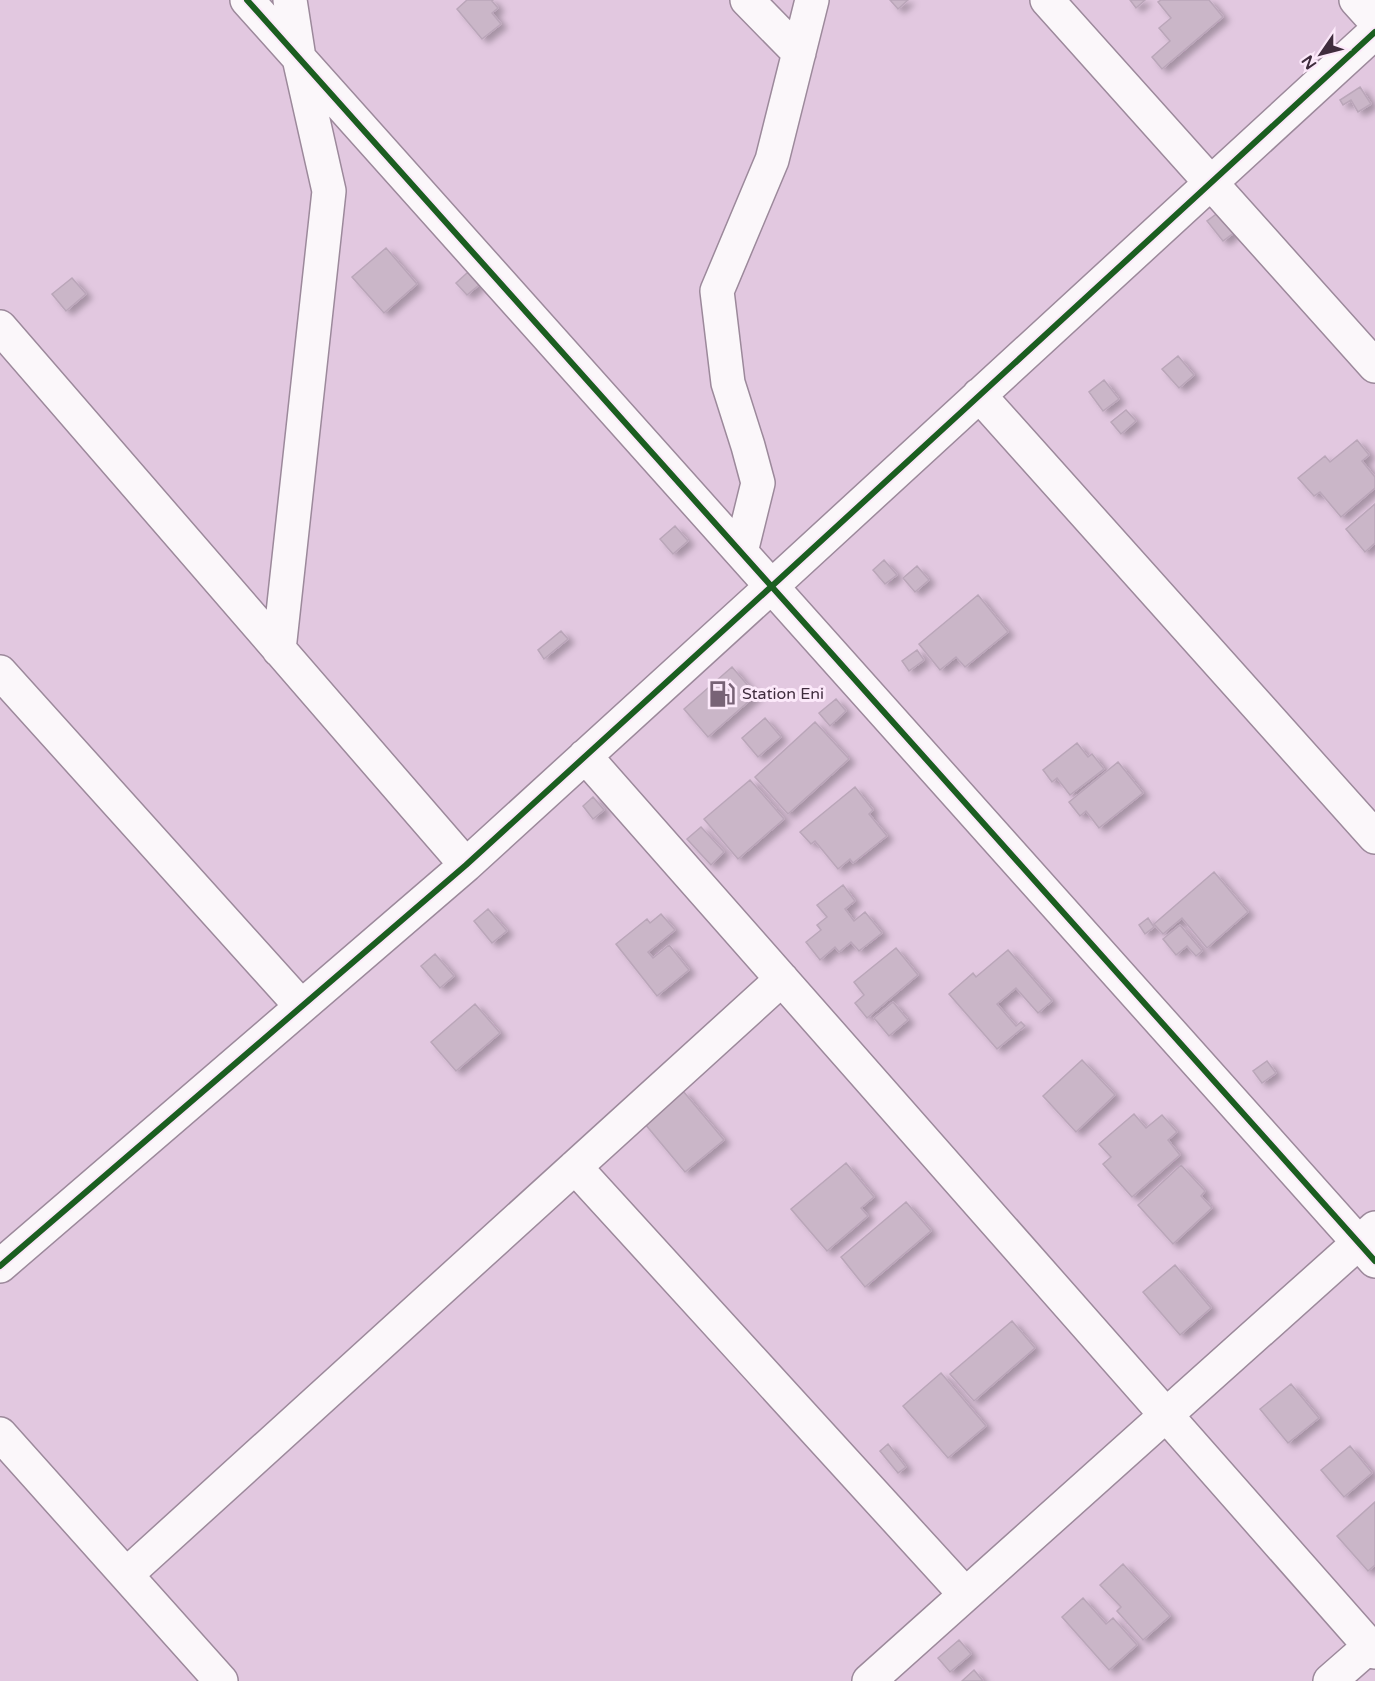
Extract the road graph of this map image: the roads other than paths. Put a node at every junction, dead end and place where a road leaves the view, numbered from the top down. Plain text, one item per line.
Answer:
1 (247, 0) edge
2 (290, 0) edge
3 (747, 0) edge
4 (812, 0) edge
5 (1047, 0) edge
6 (1356, 0) edge
7 (1375, 21) edge
8 (1375, 32) edge
9 (799, 53) junction
10 (299, 58) junction
11 (1211, 183) junction
12 (0, 327) edge
13 (1375, 366) edge
14 (979, 395) junction
15 (741, 552) junction
16 (772, 586) junction
17 (279, 650) junction
18 (0, 672) edge
19 (585, 756) junction
20 (1375, 837) edge
21 (466, 865) junction
22 (782, 979) junction
23 (302, 1006) junction
24 (575, 1167) junction
25 (1370, 1244) edge
26 (0, 1266) edge
27 (1165, 1414) junction
28 (0, 1434) edge
29 (126, 1575) junction
30 (965, 1594) junction
31 (1372, 1649) edge
32 (221, 1681) edge
33 (868, 1681) edge
34 (1330, 1681) edge

1 - 10 street
2 - 10 street
3 - 9 street
4 - 9 street
5 - 11 street
6 - 7 street
8 - 11 street
9 - 15 street
10 - 15 street
10 - 17 street
11 - 13 street
11 - 14 street
12 - 17 street
14 - 16 street
14 - 20 street
15 - 16 street
16 - 19 street
16 - 25 street
17 - 21 street
18 - 23 street
19 - 21 street
19 - 22 street
21 - 23 street
22 - 24 street
22 - 27 street
23 - 26 street
24 - 29 street
24 - 30 street
25 - 27 street
27 - 30 street
27 - 31 street
28 - 29 street
29 - 32 street
30 - 33 street
31 - 34 street

